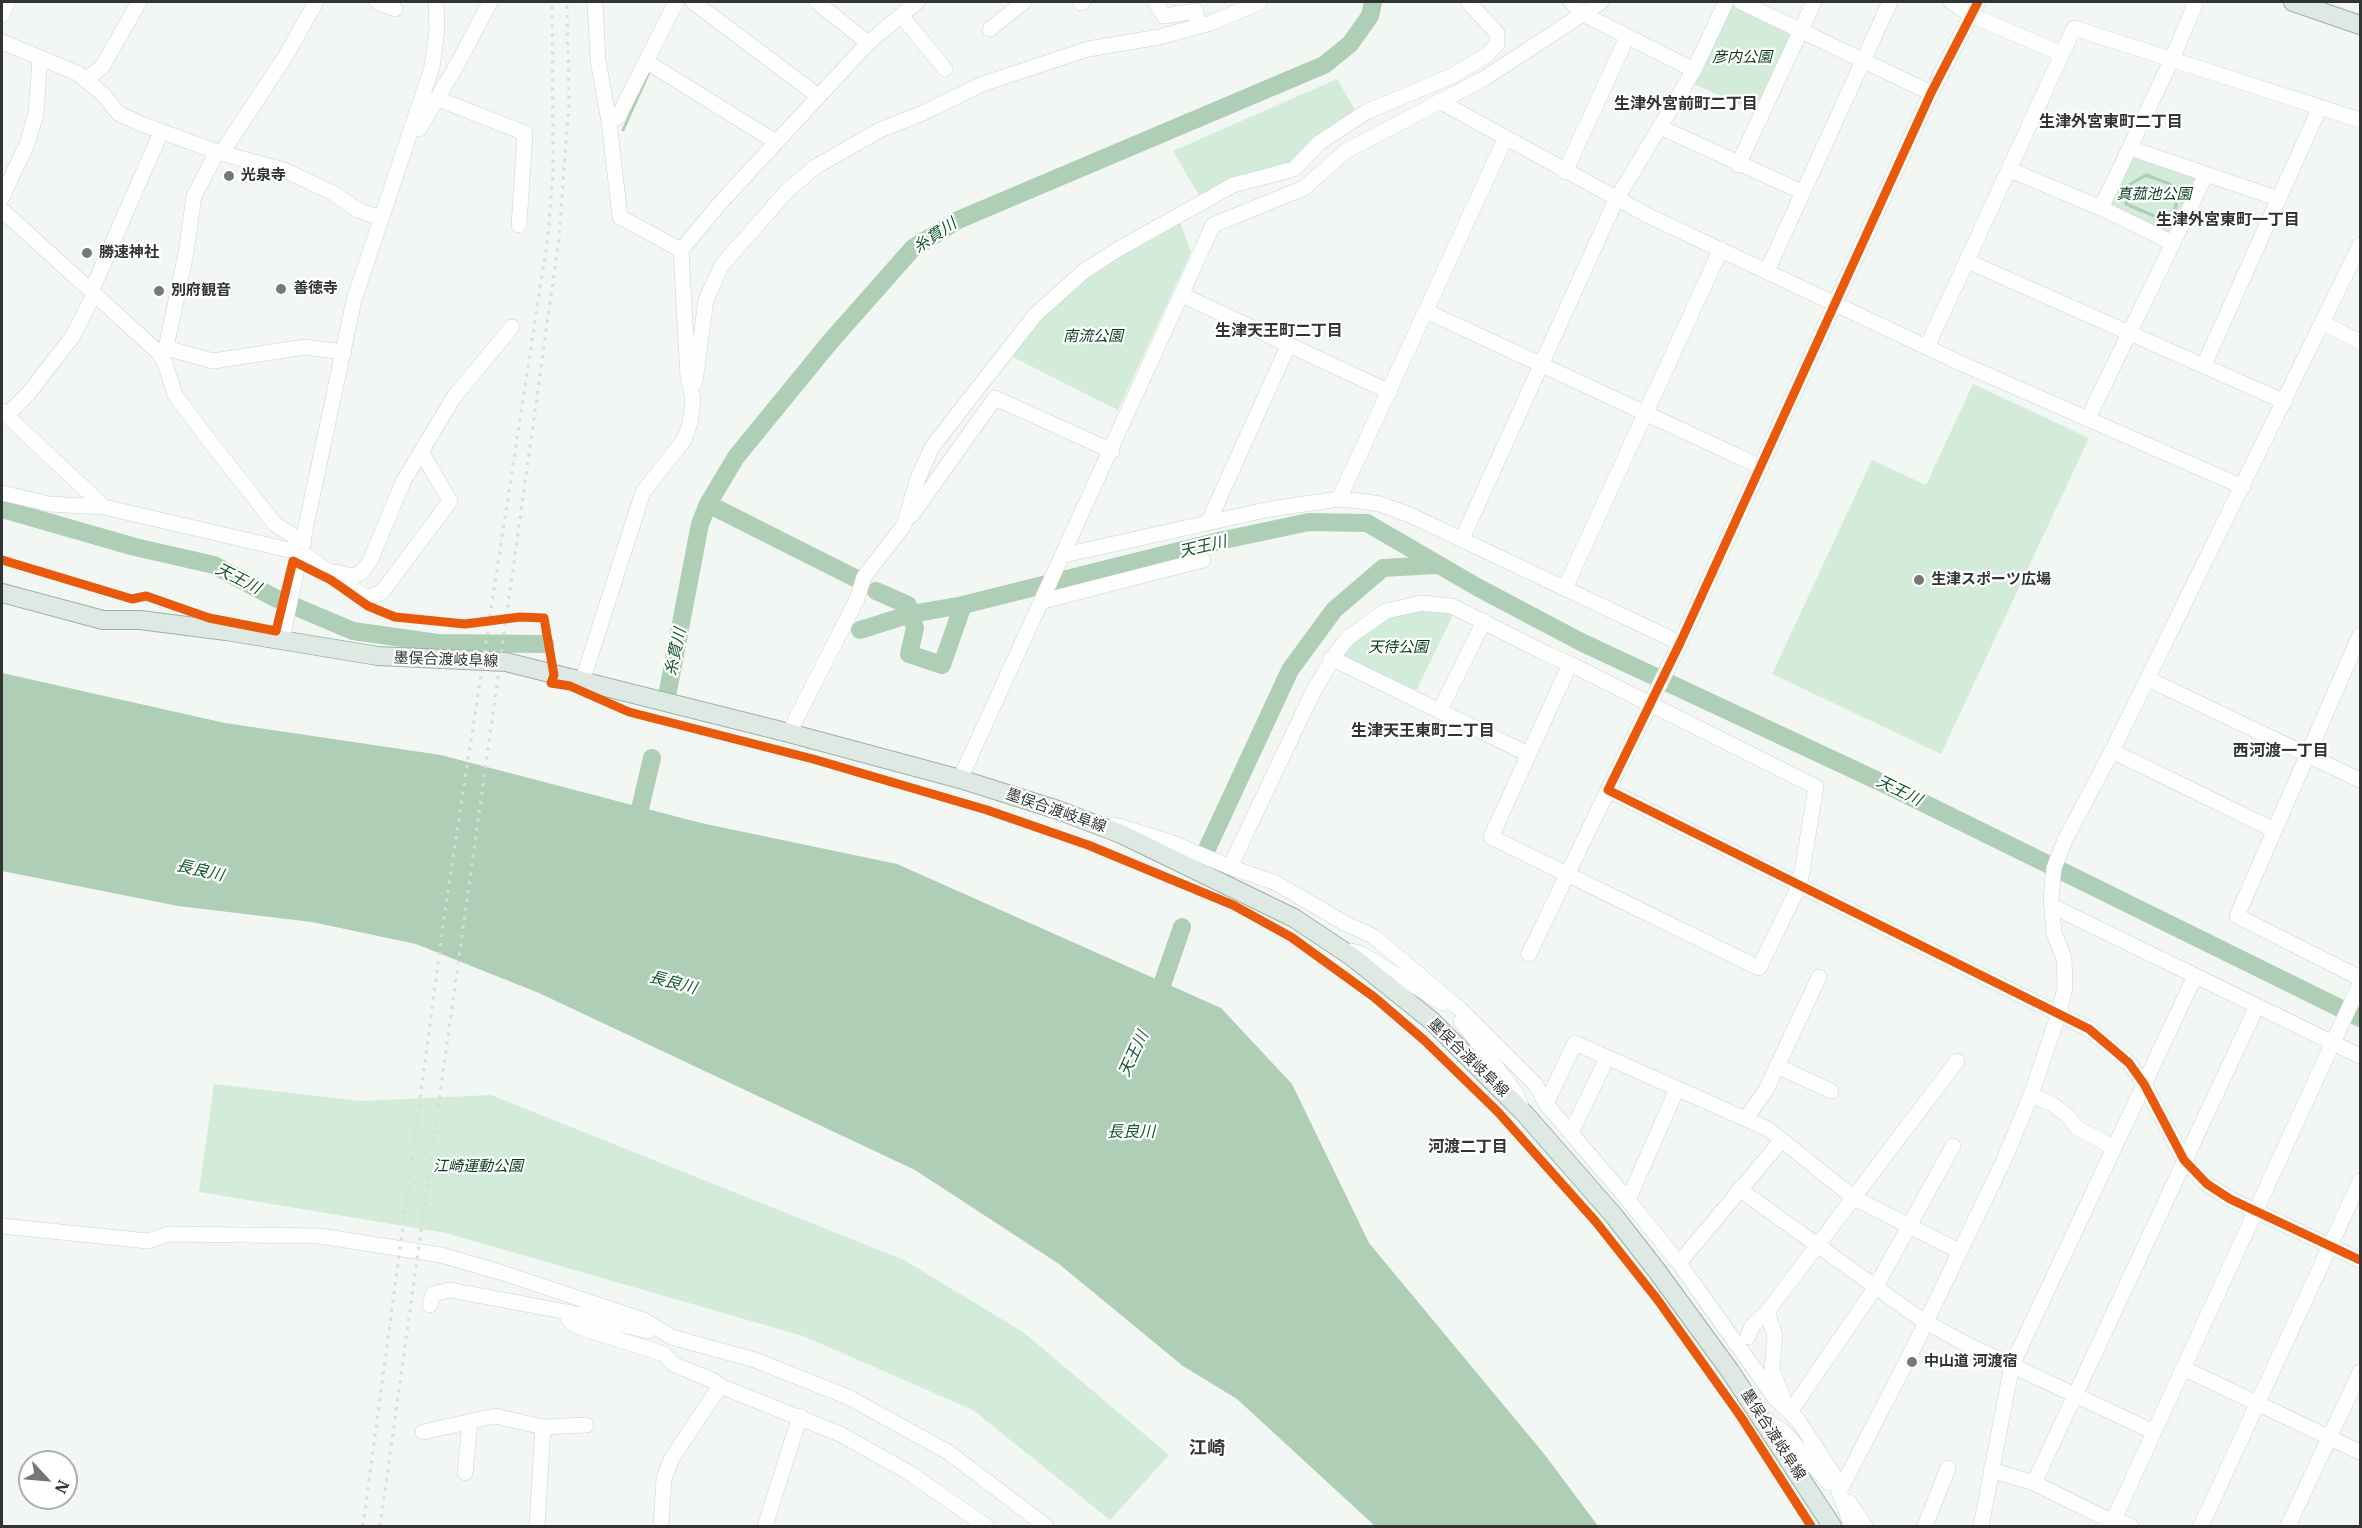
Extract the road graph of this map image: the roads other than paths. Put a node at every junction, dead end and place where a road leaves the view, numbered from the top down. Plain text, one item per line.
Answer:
1 (7, 2) edge
2 (139, 2) edge
3 (316, 2) edge
4 (377, 2) edge
5 (436, 2) edge
6 (490, 2) edge
7 (595, 2) edge
8 (676, 2) edge
9 (693, 2) edge
10 (817, 2) edge
11 (917, 2) edge
12 (1024, 2) edge
13 (1155, 2) edge
14 (1260, 2) edge
15 (1468, 2) edge
16 (1571, 2) edge
17 (1601, 2) edge
18 (1726, 2) edge
19 (1741, 2) edge
20 (1814, 2) edge
21 (1890, 2) edge
22 (1951, 2) edge
23 (2196, 2) edge
24 (2294, 2) edge
25 (2321, 2) edge
26 (1974, 8) edge
27 (395, 9) dead end
28 (1583, 14) junction
29 (2, 15) edge
30 (901, 15) junction
31 (2361, 15) edge
32 (2361, 25) edge
33 (1198, 26) junction
34 (990, 29) dead end
35 (1800, 30) junction
36 (1627, 37) junction
37 (2, 42) edge
38 (868, 42) junction
39 (2062, 54) junction
40 (40, 58) junction
41 (2172, 59) junction
42 (1510, 61) junction
43 (1862, 61) junction
44 (646, 62) junction
45 (945, 69) dead end
46 (1694, 70) junction
47 (1454, 75) junction
48 (86, 78) junction
49 (1931, 93) junction
50 (818, 96) junction
51 (438, 99) junction
52 (1439, 101) junction
53 (2320, 107) junction
54 (2361, 120) edge
55 (609, 122) junction
56 (1660, 127) junction
57 (161, 132) junction
58 (1505, 139) junction
59 (776, 141) junction
60 (407, 146) junction
61 (2130, 148) junction
62 (220, 152) junction
63 (1738, 165) junction
64 (2010, 170) junction
65 (1565, 172) junction
66 (2206, 174) junction
67 (4, 187) edge
68 (1802, 192) junction
69 (2279, 199) junction
70 (1616, 200) junction
71 (2101, 208) junction
72 (2, 210) edge
73 (381, 218) junction
74 (519, 225) dead end
75 (2173, 243) junction
76 (2361, 245) edge
77 (1721, 249) junction
78 (681, 250) junction
79 (1967, 261) junction
80 (1767, 271) junction
81 (92, 293) junction
82 (1182, 295) junction
83 (1836, 303) junction
84 (1426, 311) junction
85 (2323, 323) junction
86 (512, 327) dead end
87 (2130, 332) junction
88 (2361, 342) edge
89 (1288, 346) junction
90 (1928, 347) junction
91 (162, 350) junction
92 (344, 352) junction
93 (1539, 365) junction
94 (2204, 365) junction
95 (1390, 392) junction
96 (693, 399) junction
97 (2285, 402) junction
98 (4, 413) edge
99 (1646, 415) junction
100 (2088, 418) junction
101 (1112, 451) junction
102 (422, 453) junction
103 (1761, 467) junction
104 (2243, 487) junction
105 (2, 493) edge
106 (1339, 499) junction
107 (104, 507) junction
108 (1208, 523) junction
109 (904, 525) junction
110 (1462, 539) junction
111 (303, 548) junction
112 (1063, 558) junction
113 (1203, 560) dead end
114 (326, 569) junction
115 (1565, 588) junction
116 (2, 593) edge
117 (1045, 597) junction
118 (1484, 621) junction
119 (2361, 635) edge
120 (283, 637) junction
121 (1679, 646) junction
122 (1331, 658) junction
123 (1570, 664) junction
124 (2148, 679) junction
125 (582, 682) junction
126 (1652, 702) junction
127 (1440, 710) junction
128 (789, 733) junction
129 (2112, 751) junction
130 (1528, 754) junction
131 (2306, 754) junction
132 (960, 779) junction
133 (2361, 780) edge
134 (1608, 790) junction
135 (1088, 822) junction
136 (2274, 830) junction
137 (1230, 867) junction
138 (1567, 874) junction
139 (1800, 884) junction
140 (2051, 902) junction
141 (1339, 948) junction
142 (1529, 954) dead end
143 (2195, 976) junction
144 (1819, 977) dead end
145 (2360, 985) edge
146 (1454, 1004) junction
147 (2257, 1006) junction
148 (2059, 1013) junction
149 (2335, 1038) junction
150 (2361, 1056) edge
151 (1607, 1058) junction
152 (1957, 1061) dead end
153 (1778, 1066) junction
154 (2144, 1084) junction
155 (1677, 1089) junction
156 (1831, 1091) dead end
157 (2031, 1095) junction
158 (1546, 1104) junction
159 (1525, 1114) junction
160 (1746, 1118) junction
161 (1571, 1133) junction
162 (1781, 1141) junction
163 (1953, 1146) dead end
164 (2113, 1147) junction
165 (2184, 1160) junction
166 (2361, 1181) edge
167 (1739, 1189) junction
168 (1854, 1198) junction
169 (1628, 1200) junction
170 (2256, 1212) junction
171 (2, 1226) edge
172 (1909, 1226) junction
173 (1818, 1245) junction
174 (2330, 1246) junction
175 (1959, 1251) junction
176 (2361, 1260) edge
177 (1679, 1263) junction
178 (1875, 1288) junction
179 (430, 1305) dead end
180 (569, 1312) junction
181 (1767, 1312) junction
182 (1926, 1321) junction
183 (671, 1337) junction
184 (1748, 1338) dead end
185 (2012, 1365) junction
186 (2185, 1369) junction
187 (2361, 1372) edge
188 (720, 1386) junction
189 (2076, 1395) junction
190 (2258, 1404) junction
191 (1788, 1410) junction
192 (800, 1416) junction
193 (1761, 1416) junction
194 (471, 1421) junction
195 (586, 1425) dead end
196 (543, 1427) junction
197 (423, 1432) dead end
198 (2154, 1432) junction
199 (2330, 1437) junction
200 (2361, 1452) edge
201 (1947, 1468) dead end
202 (1991, 1470) junction
203 (465, 1473) dead end
204 (2034, 1483) junction
205 (1841, 1489) junction
206 (2113, 1522) edge
207 (537, 1527) edge
208 (662, 1527) edge
209 (765, 1527) edge
210 (986, 1527) edge
211 (1046, 1527) edge
212 (1832, 1527) edge
213 (1852, 1527) edge
214 (1865, 1527) edge
215 (1925, 1527) edge
216 (1981, 1527) edge
217 (2132, 1527) edge
218 (2201, 1527) edge
219 (2288, 1527) edge

1 - 29 street
2 - 48 street
3 - 62 street
4 - 27 street
5 - 60 street
6 - 51 street
7 - 55 street
8 - 44 street
9 - 50 street
10 - 38 street
11 - 30 street
12 - 34 street
13 - 33 street
14 - 33 street
15 - 47 street
16 - 28 street
17 - 28 street
18 - 46 street
19 - 35 street
20 - 35 street
21 - 43 street
22 - 26 street
23 - 41 street
24 - 32 main road
25 - 31 main road
26 - 39 street
26 - 49 street
28 - 36 street
28 - 42 street
30 - 38 street
30 - 45 street
33 - 96 street
35 - 43 street
35 - 63 street
36 - 46 street
36 - 65 street
37 - 40 street
38 - 50 street
39 - 41 street
39 - 64 street
40 - 48 street
40 - 67 street
41 - 53 street
41 - 61 street
42 - 47 street
42 - 52 street
43 - 49 street
43 - 68 street
44 - 55 street
44 - 59 street
46 - 56 street
47 - 109 street
48 - 57 street
49 - 83 street
50 - 59 street
51 - 60 street
51 - 74 street
52 - 58 street
52 - 82 street
53 - 54 street
53 - 69 street
55 - 78 street
56 - 63 street
56 - 70 street
57 - 62 street
57 - 81 street
58 - 65 street
58 - 84 street
59 - 78 street
60 - 73 street
61 - 66 street
61 - 71 street
62 - 73 street
62 - 91 street
63 - 68 street
64 - 71 street
64 - 79 street
65 - 70 street
66 - 69 street
66 - 75 street
68 - 80 street
69 - 94 street
70 - 77 street
70 - 93 street
71 - 75 street
72 - 81 street
73 - 92 street
75 - 87 street
76 - 85 street
77 - 80 street
77 - 99 street
78 - 96 street
79 - 87 street
79 - 90 street
80 - 83 street
81 - 91 street
81 - 98 street
82 - 89 street
82 - 101 street
83 - 90 street
83 - 103 street
84 - 93 street
84 - 95 street
85 - 88 street
85 - 97 street
86 - 102 street
87 - 94 street
87 - 100 street
89 - 95 street
89 - 108 street
90 - 100 street
91 - 92 street
91 - 111 street
92 - 111 street
93 - 99 street
93 - 110 street
94 - 97 street
95 - 106 street
96 - 125 street
97 - 104 street
98 - 107 street
99 - 103 street
99 - 115 street
100 - 104 street
101 - 109 street
101 - 112 street
102 - 114 street
102 - 114 street
103 - 121 street
104 - 124 street
105 - 107 street
106 - 108 street
106 - 110 street
107 - 111 street
108 - 112 street
109 - 128 street
110 - 115 street
111 - 114 street
111 - 120 street
112 - 117 street
113 - 117 street
115 - 121 street
116 - 120 main road, 墨俣合渡岐阜線
117 - 132 street
118 - 122 street
118 - 123 street
118 - 127 street
119 - 131 street
120 - 125 main road, 墨俣合渡岐阜線
121 - 126 street
122 - 127 street
122 - 137 street
123 - 126 street
123 - 130 street
124 - 129 street
124 - 131 street
125 - 128 main road, 墨俣合渡岐阜線
126 - 134 street
126 - 139 street
127 - 130 street
128 - 132 main road, 墨俣合渡岐阜線
129 - 136 street
129 - 140 street
130 - 138 street
131 - 133 street
131 - 136 street
132 - 135 main road, 墨俣合渡岐阜線
134 - 138 street
134 - 139 street
135 - 137 street
135 - 141 main road, 墨俣合渡岐阜線
136 - 145 street
137 - 146 street
138 - 139 street
138 - 142 street
139 - 148 street
140 - 143 street
140 - 148 street
141 - 146 street
141 - 159 main road, 墨俣合渡岐阜線
143 - 147 street
143 - 154 street
144 - 153 street
145 - 149 street
146 - 158 street
146 - 159 street
147 - 149 street
147 - 165 street
148 - 154 street
148 - 157 street
149 - 150 street
149 - 170 street
151 - 155 street
151 - 158 street
151 - 161 street
152 - 168 street
153 - 156 street
153 - 160 street
154 - 164 street
154 - 165 street
155 - 160 street
155 - 169 street
157 - 164 street
157 - 175 street
158 - 161 street
159 - 193 main road, 墨俣合渡岐阜線
160 - 162 street
161 - 169 street
162 - 167 street
162 - 168 street
163 - 172 street
164 - 185 street
165 - 170 street
165 - 189 street
166 - 174 street
167 - 173 street
167 - 177 street
168 - 172 street
168 - 173 street
169 - 177 street
170 - 174 street
170 - 186 street
171 - 183 street
172 - 175 street
172 - 178 street
173 - 178 street
173 - 181 street
174 - 176 street
174 - 190 street
175 - 182 street
177 - 191 street
178 - 182 street
178 - 191 street
179 - 180 street
180 - 183 street
180 - 188 street
181 - 184 street
181 - 191 street
182 - 185 street
182 - 205 street
183 - 211 street
185 - 189 street
185 - 202 street
186 - 190 street
186 - 198 street
187 - 199 street
188 - 192 street
188 - 208 street
189 - 198 street
189 - 204 street
190 - 199 street
190 - 218 street
191 - 205 street
192 - 209 street
192 - 210 street
193 - 205 street
193 - 212 main road, 墨俣合渡岐阜線
194 - 196 street
194 - 197 street
194 - 203 street
195 - 196 street
196 - 207 street
198 - 206 street
199 - 200 street
199 - 219 street
201 - 215 street
202 - 204 street
202 - 216 street
204 - 206 street
205 - 213 street
205 - 214 street
206 - 217 street

